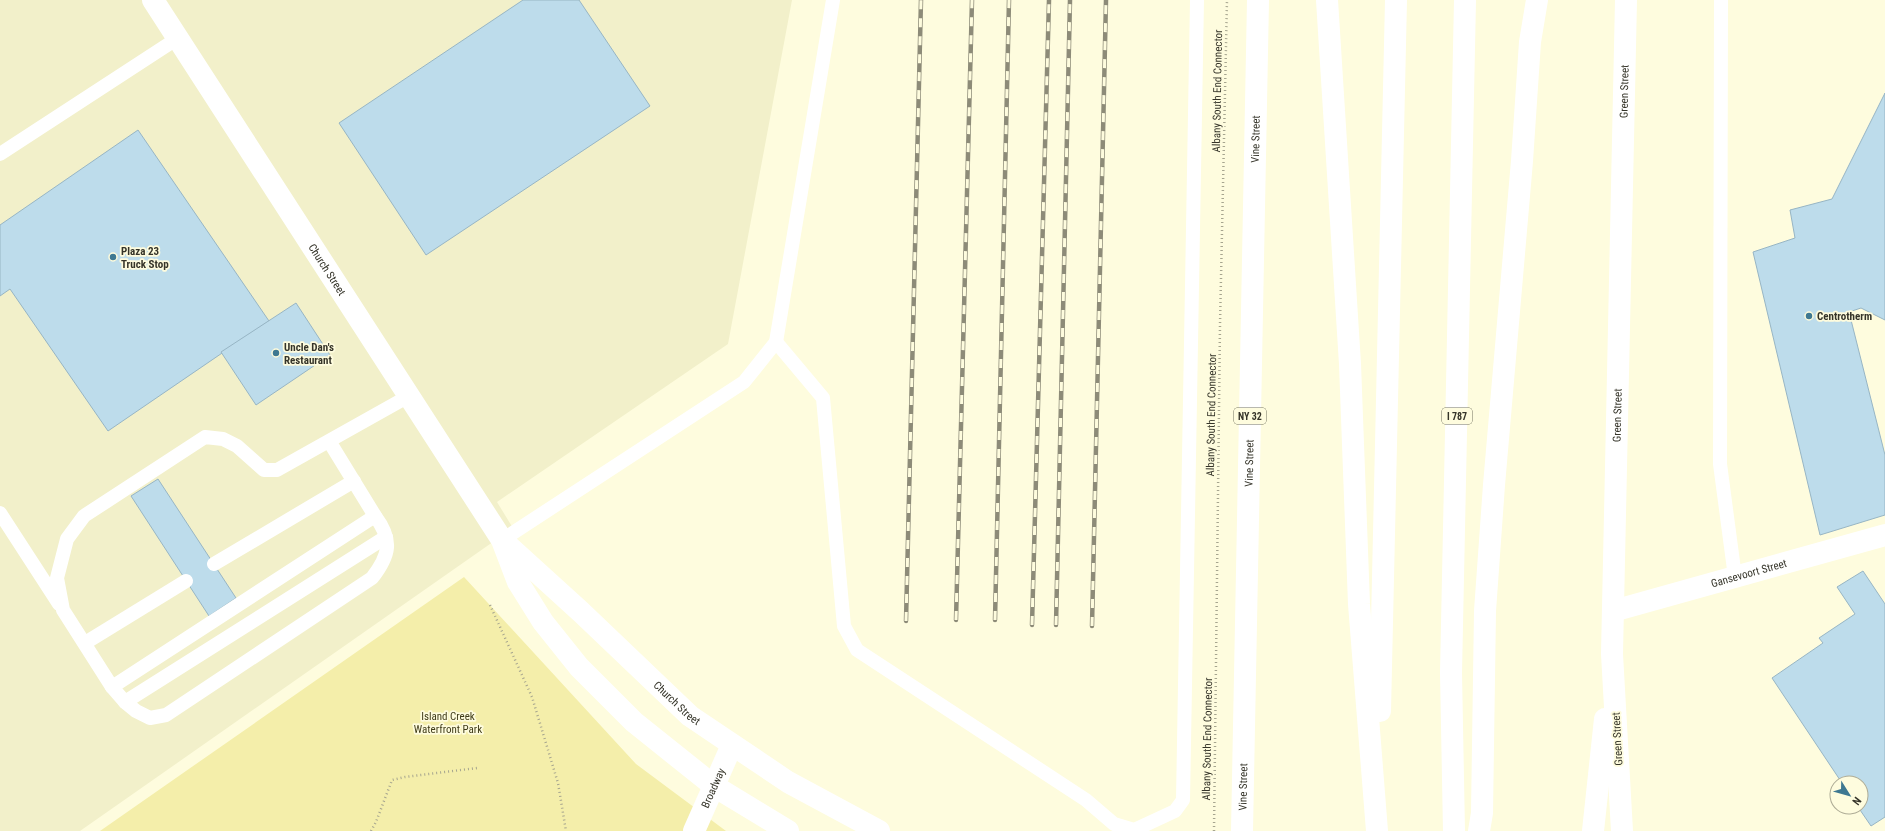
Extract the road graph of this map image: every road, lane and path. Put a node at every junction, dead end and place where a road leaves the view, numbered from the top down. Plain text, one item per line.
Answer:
1 (153, 0) edge
2 (833, 0) edge
3 (1197, 0) edge
4 (1227, 0) edge
5 (1258, 0) edge
6 (1327, 0) edge
7 (1396, 0) edge
8 (1465, 0) edge
9 (1537, 0) edge
10 (1626, 0) edge
11 (1721, 0) edge
12 (178, 38) junction
13 (0, 154) edge
14 (776, 342) junction
15 (408, 396) junction
16 (329, 441) junction
17 (354, 481) junction
18 (0, 513) edge
19 (374, 516) junction
20 (1885, 535) edge
21 (386, 537) junction
22 (502, 540) junction
23 (214, 564) dead end
24 (1735, 577) junction
25 (186, 581) dead end
26 (490, 605) dead end
27 (63, 610) junction
28 (1613, 611) junction
29 (85, 643) junction
30 (1612, 654) junction
31 (112, 687) junction
32 (125, 702) junction
33 (732, 745) junction
34 (477, 768) dead end
35 (714, 786) junction
36 (371, 831) edge
37 (566, 831) edge
38 (694, 831) edge
39 (788, 831) edge
40 (879, 831) edge
41 (1214, 831) edge
42 (1242, 831) edge
43 (1378, 831) edge
44 (1454, 831) edge
45 (1479, 831) edge
46 (1593, 831) edge
47 (1622, 831) edge

1 - 12 main road, Church Street
2 - 14 lane
3 - 14 lane
4 - 41 path, Albany South End Connector
5 - 42 main road, Vine Street / NY 32
6 - 43 main road
7 - 43 main road
8 - 44 main road, I 787
9 - 45 main road
10 - 28 main road, Green Street
11 - 24 lane
12 - 13 lane
12 - 15 main road, Church Street
14 - 22 lane
15 - 16 lane
15 - 22 main road, Church Street
16 - 17 lane
16 - 27 lane
17 - 19 lane
17 - 23 lane
18 - 27 lane
19 - 21 lane
19 - 31 lane
20 - 24 main road, Gansevoort Street
21 - 32 lane
21 - 32 lane
22 - 33 main road, Church Street
22 - 35 main road, Church Street
24 - 28 main road, Gansevoort Street
25 - 29 lane
26 - 37 path
27 - 29 lane
28 - 30 main road, Green Street
29 - 31 lane
30 - 46 main road
30 - 47 main road, Green Street
31 - 32 lane
33 - 35 main road, Broadway
33 - 40 main road, Church Street
34 - 36 path
35 - 38 main road, Broadway
35 - 39 main road, Church Street

